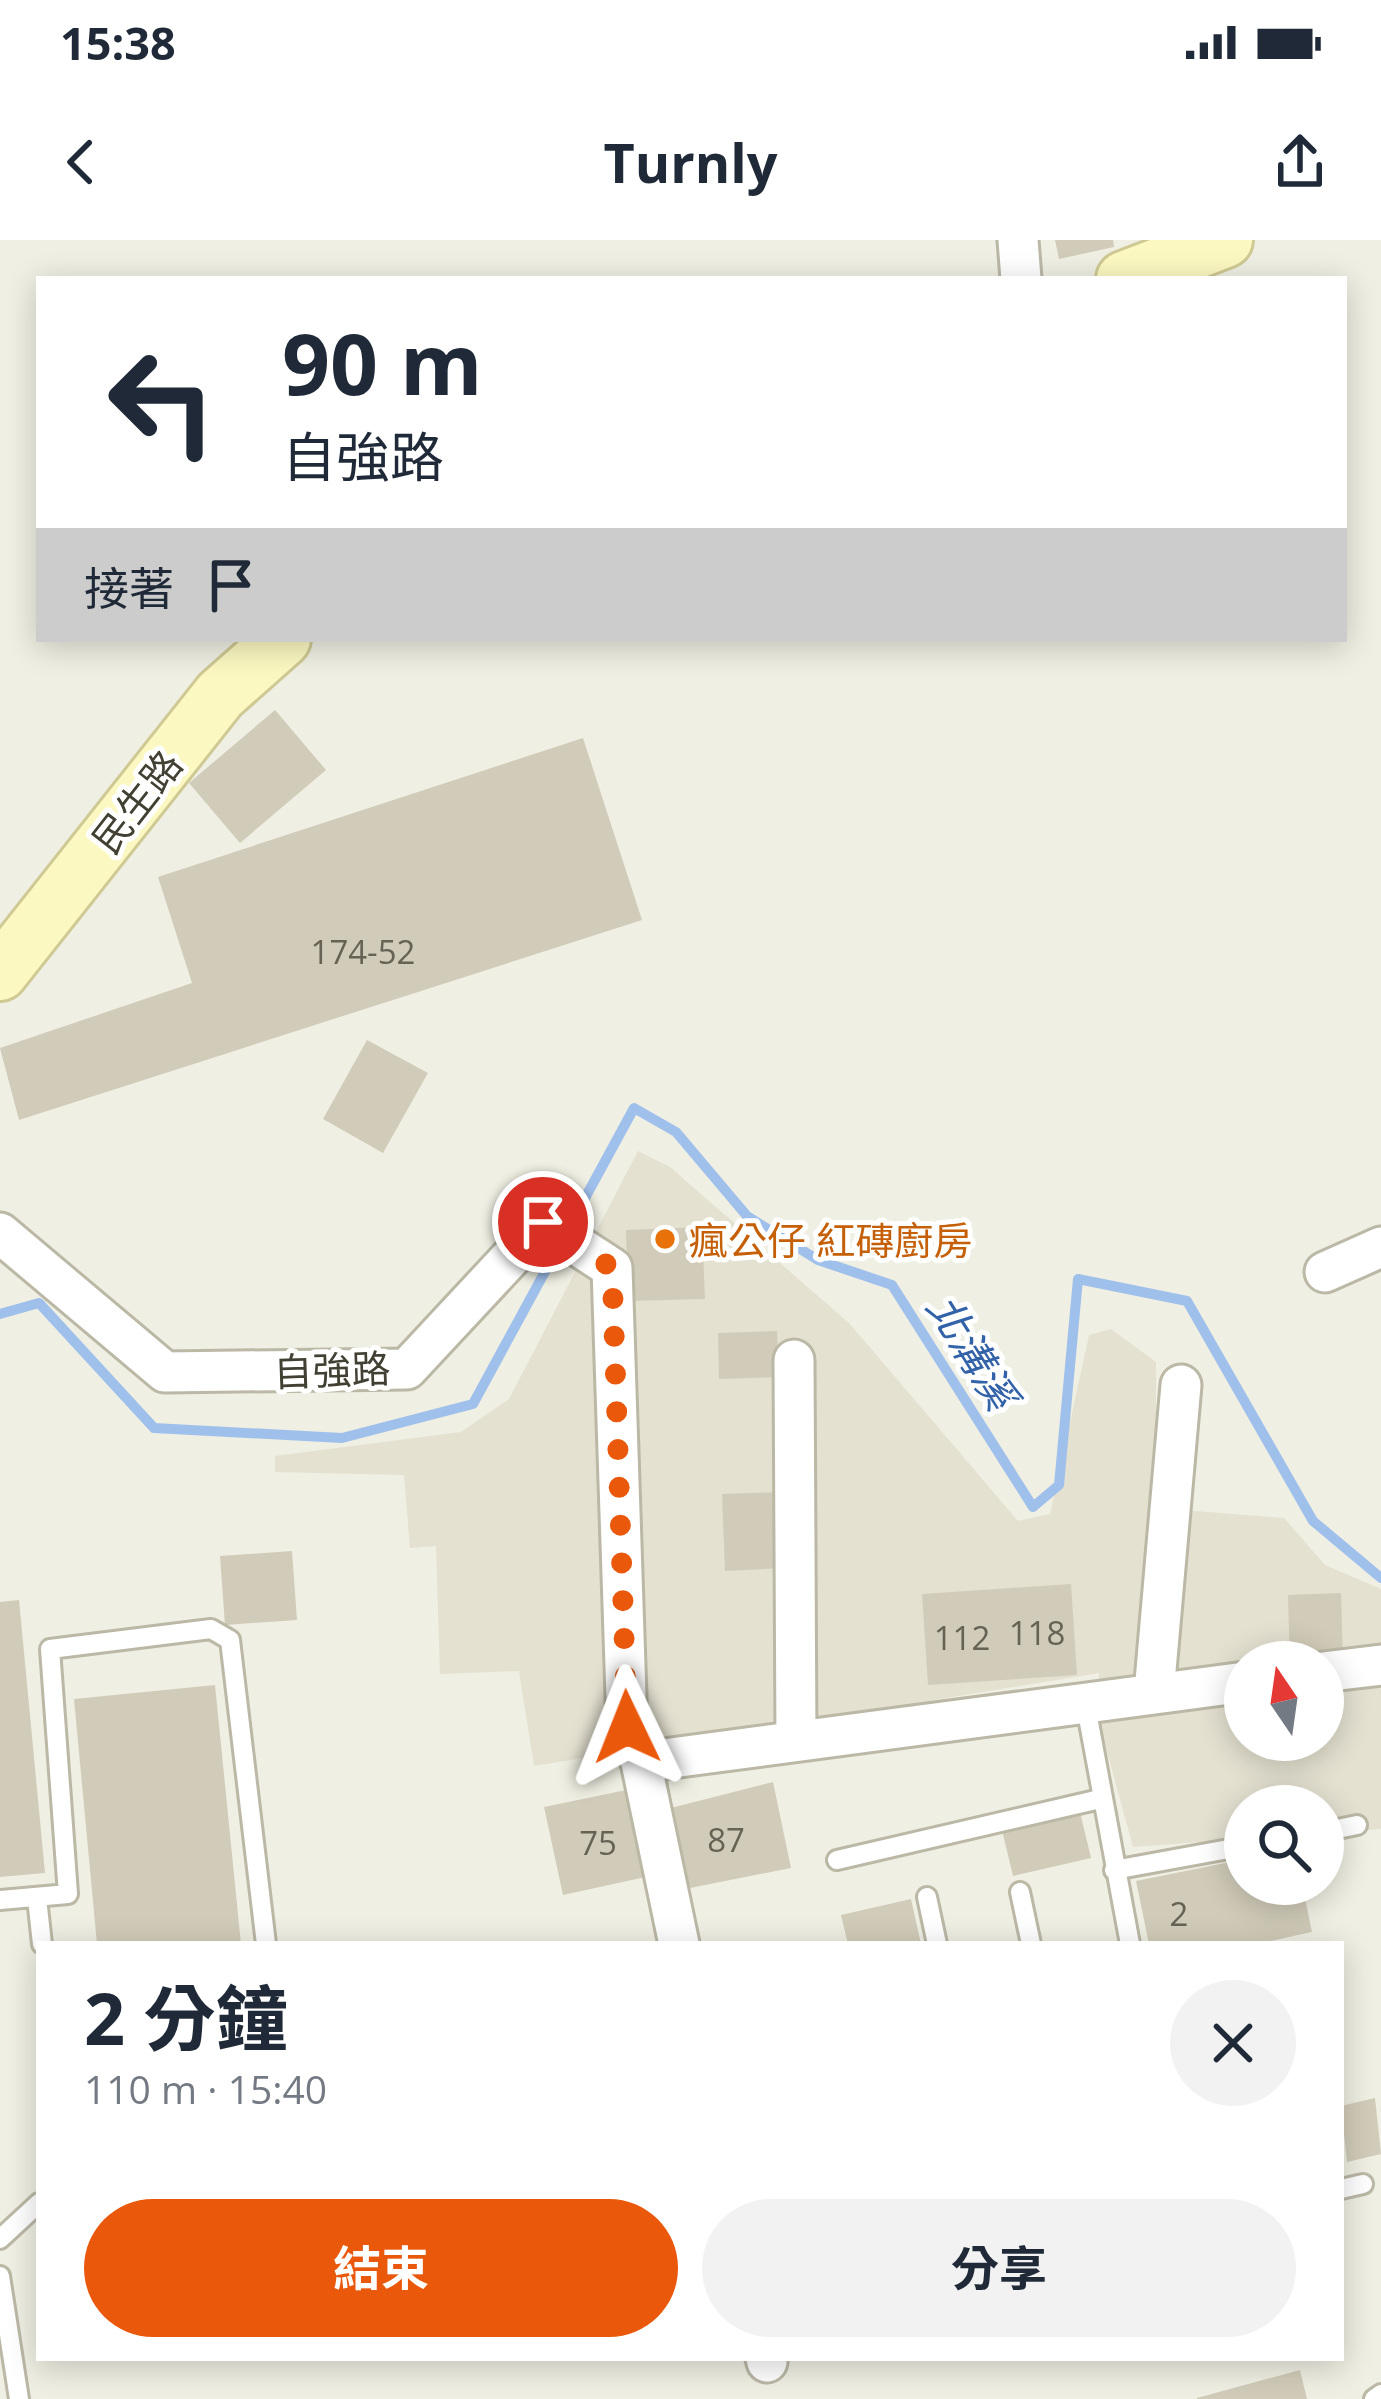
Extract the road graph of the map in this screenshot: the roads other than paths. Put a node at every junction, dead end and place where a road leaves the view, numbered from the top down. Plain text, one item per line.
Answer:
1 (1018, 240) edge
2 (1226, 240) edge
3 (1021, 276) edge
4 (1132, 276) edge
5 (281, 642) edge
6 (0, 973) edge
7 (0, 1233) edge
8 (1381, 1246) edge
9 (1325, 1271) dead end
10 (794, 1360) dead end
11 (1181, 1385) dead end
12 (1381, 1665) edge
13 (1344, 1669) edge
14 (1224, 1685) edge
15 (1154, 1693) junction
16 (1085, 1701) junction
17 (796, 1742) junction
18 (634, 1744) junction
19 (1100, 1798) junction
20 (1357, 1826) dead end
21 (1344, 1828) edge
22 (1224, 1850) edge
23 (837, 1860) dead end
24 (1114, 1870) junction
25 (1020, 1892) dead end
26 (927, 1897) dead end
27 (37, 1898) junction
28 (0, 1900) edge
29 (42, 1941) edge
30 (266, 1941) edge
31 (678, 1941) edge
32 (936, 1941) edge
33 (1030, 1941) edge
34 (1129, 1941) edge
35 (1363, 2184) dead end
36 (1344, 2187) edge
37 (36, 2206) edge
38 (0, 2240) edge
39 (0, 2276) edge
40 (19, 2399) edge

1 - 3 street
2 - 4 street
5 - 6 street, 民生路
7 - 18 street, 自強路
8 - 9 street
10 - 17 street
11 - 15 street
12 - 13 street
14 - 15 street
15 - 16 street
16 - 17 street
16 - 19 lane
17 - 18 street
18 - 31 street
19 - 23 lane
19 - 24 lane
20 - 21 lane
22 - 24 lane
24 - 34 lane
25 - 33 lane
26 - 32 lane
27 - 28 lane
27 - 29 lane
27 - 30 lane
35 - 36 lane
37 - 38 lane
39 - 40 lane

